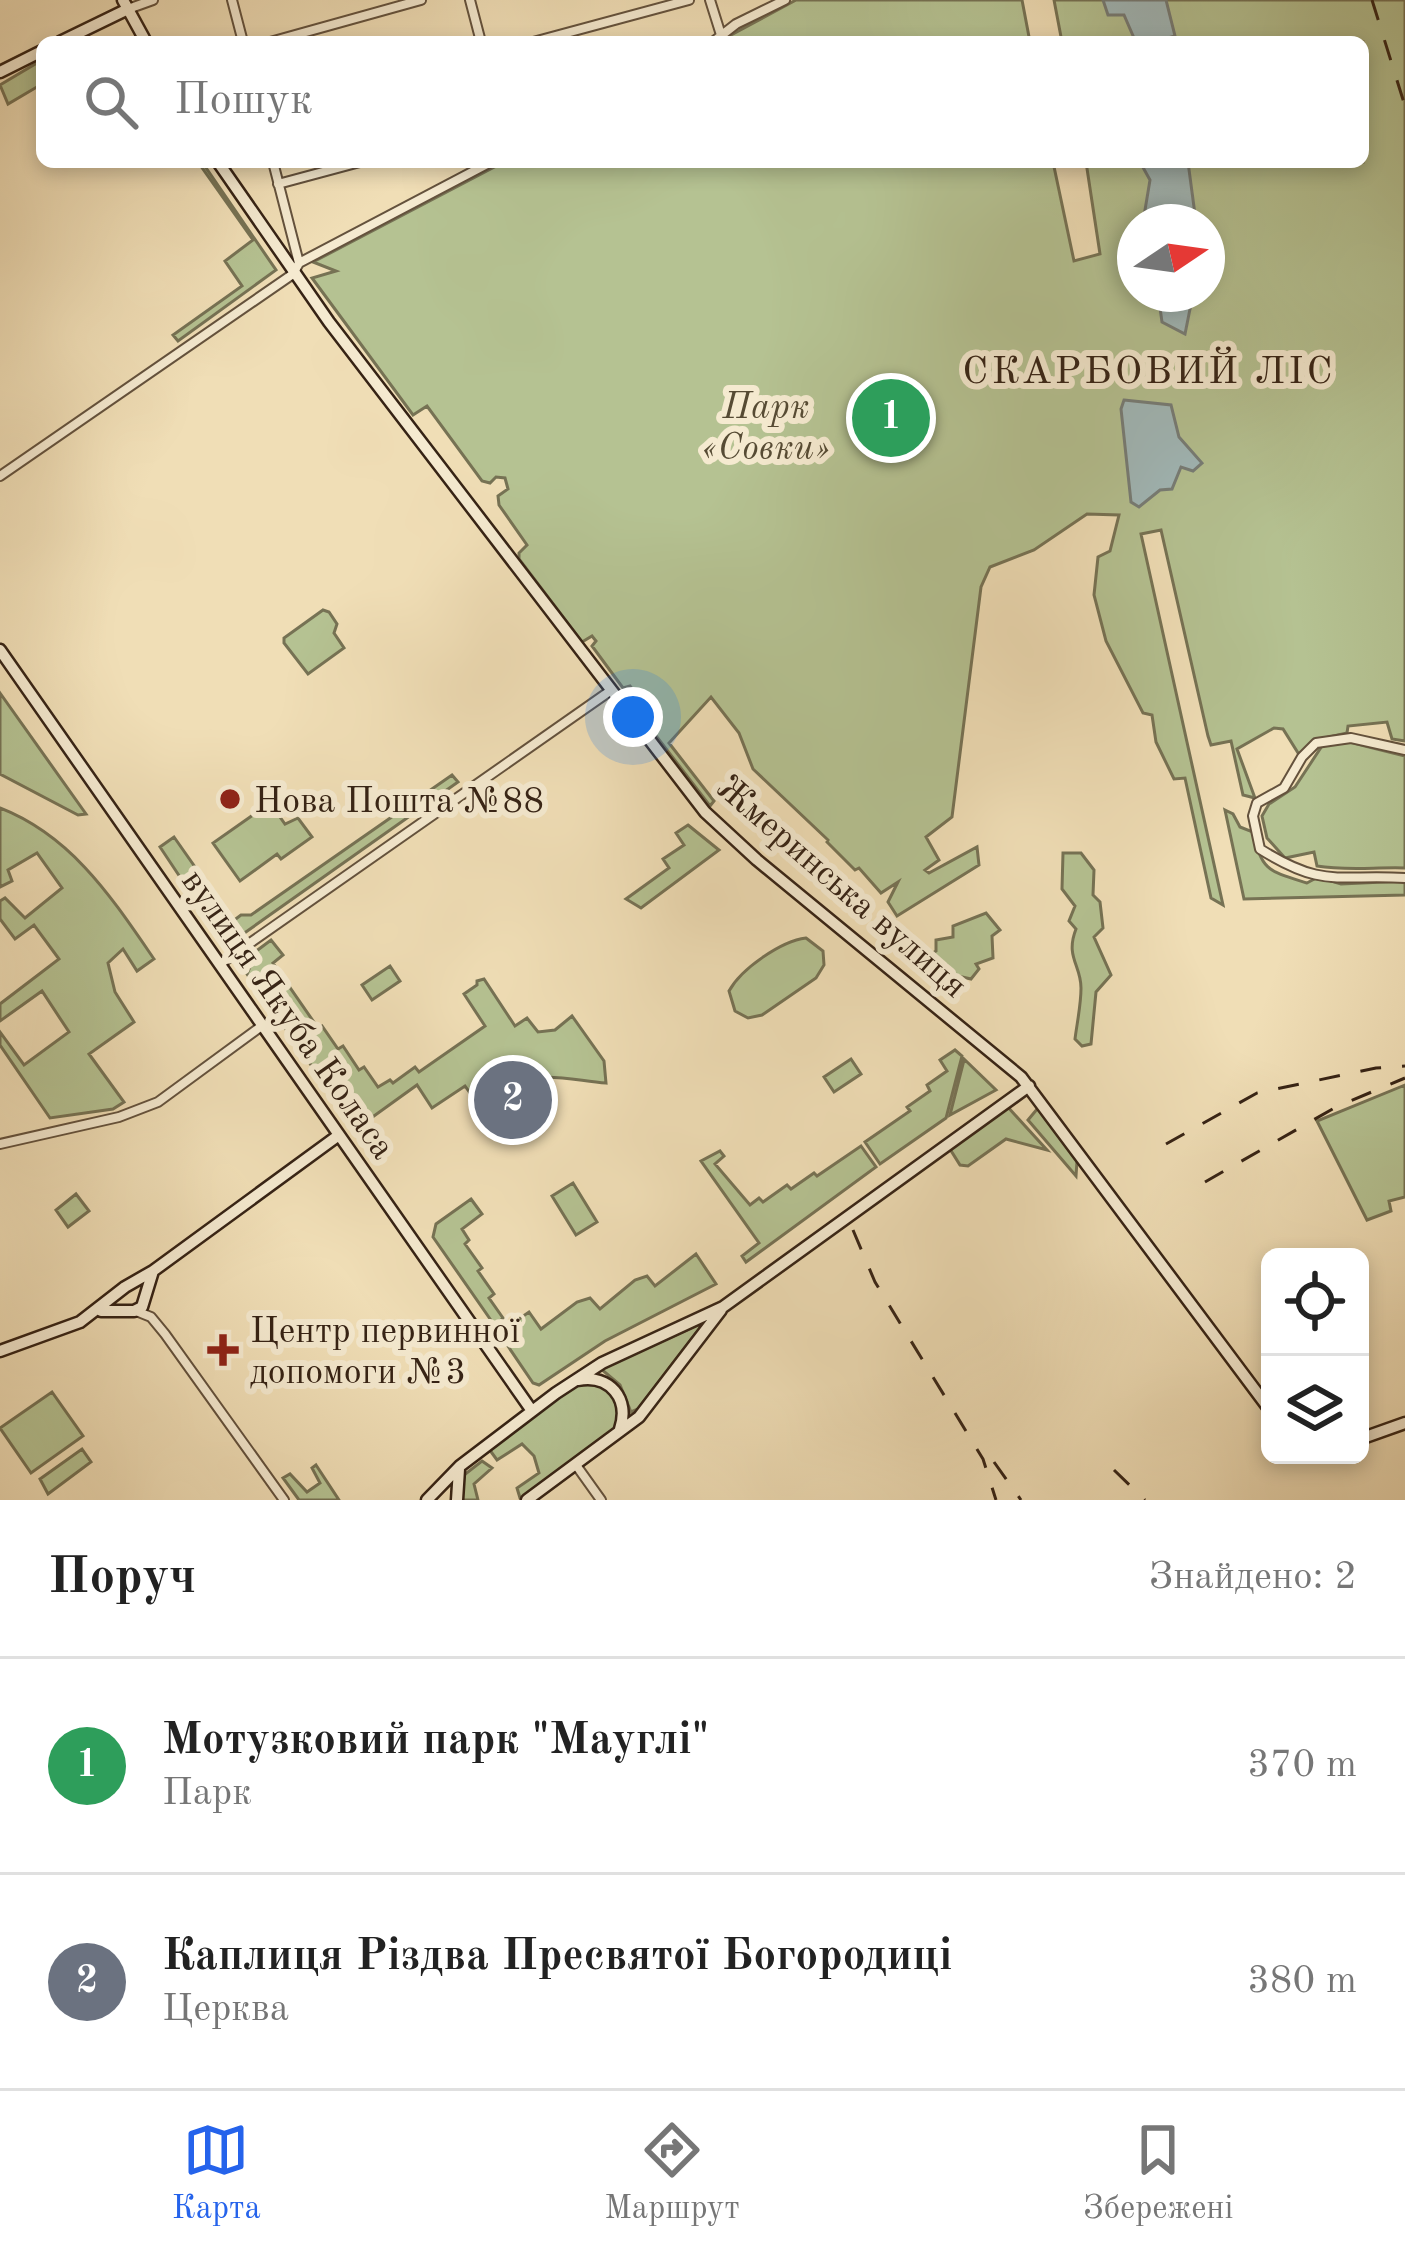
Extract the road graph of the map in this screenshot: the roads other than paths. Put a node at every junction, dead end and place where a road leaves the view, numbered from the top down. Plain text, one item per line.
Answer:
1 (153, 0) edge
2 (232, 0) edge
3 (422, 0) edge
4 (470, 0) edge
5 (689, 0) edge
6 (710, 0) edge
7 (785, 0) edge
8 (125, 4) edge
9 (70, 36) edge
10 (143, 36) edge
11 (241, 36) edge
12 (292, 36) edge
13 (480, 36) edge
14 (555, 36) edge
15 (716, 36) edge
16 (722, 36) edge
17 (36, 54) edge
18 (0, 72) edge
19 (222, 168) edge
20 (274, 168) edge
21 (338, 168) edge
22 (479, 168) edge
23 (278, 184) junction
24 (296, 268) junction
25 (0, 476) edge
26 (0, 650) edge
27 (610, 691) junction
28 (1405, 751) edge
29 (1405, 878) edge
30 (220, 964) junction
31 (262, 1025) junction
32 (1029, 1086) junction
33 (340, 1135) junction
34 (0, 1144) edge
35 (153, 1271) junction
36 (133, 1284) junction
37 (120, 1294) junction
38 (146, 1295) junction
39 (722, 1307) junction
40 (130, 1310) junction
41 (99, 1311) junction
42 (0, 1352) edge
43 (575, 1381) junction
44 (1261, 1398) edge
45 (532, 1411) junction
46 (1405, 1423) edge
47 (616, 1436) junction
48 (1369, 1436) edge
49 (576, 1465) junction
50 (460, 1466) junction
51 (284, 1500) edge
52 (427, 1500) edge
53 (457, 1500) edge
54 (527, 1500) edge
55 (601, 1500) edge

1 - 8 street
2 - 11 street
3 - 12 street
4 - 13 street
5 - 14 street
6 - 15 street
7 - 16 street
8 - 9 main road
8 - 10 main road
17 - 18 main road
19 - 24 main road, Жмеринська вулиця
20 - 23 street
21 - 23 street
22 - 24 street
23 - 24 street
24 - 25 street
24 - 27 main road, Жмеринська вулиця
26 - 30 main road, вулиця Якуба Коласа
27 - 30 street
27 - 32 main road, Жмеринська вулиця
28 - 29 street
30 - 31 main road, вулиця Якуба Коласа
31 - 33 main road, вулиця Якуба Коласа
31 - 34 street
32 - 39 main road
32 - 44 main road, Жмеринська вулиця
33 - 35 main road
33 - 45 main road, вулиця Якуба Коласа
35 - 36 main road
35 - 38 main road
36 - 37 main road
36 - 38 main road
37 - 40 main road
37 - 41 main road
38 - 40 main road
39 - 43 main road
39 - 47 main road
40 - 41 main road
40 - 51 street
41 - 42 main road
43 - 45 main road
43 - 47 main road
45 - 50 main road
46 - 48 main road
47 - 49 main road
49 - 54 main road
49 - 55 street
50 - 52 main road
50 - 53 main road

